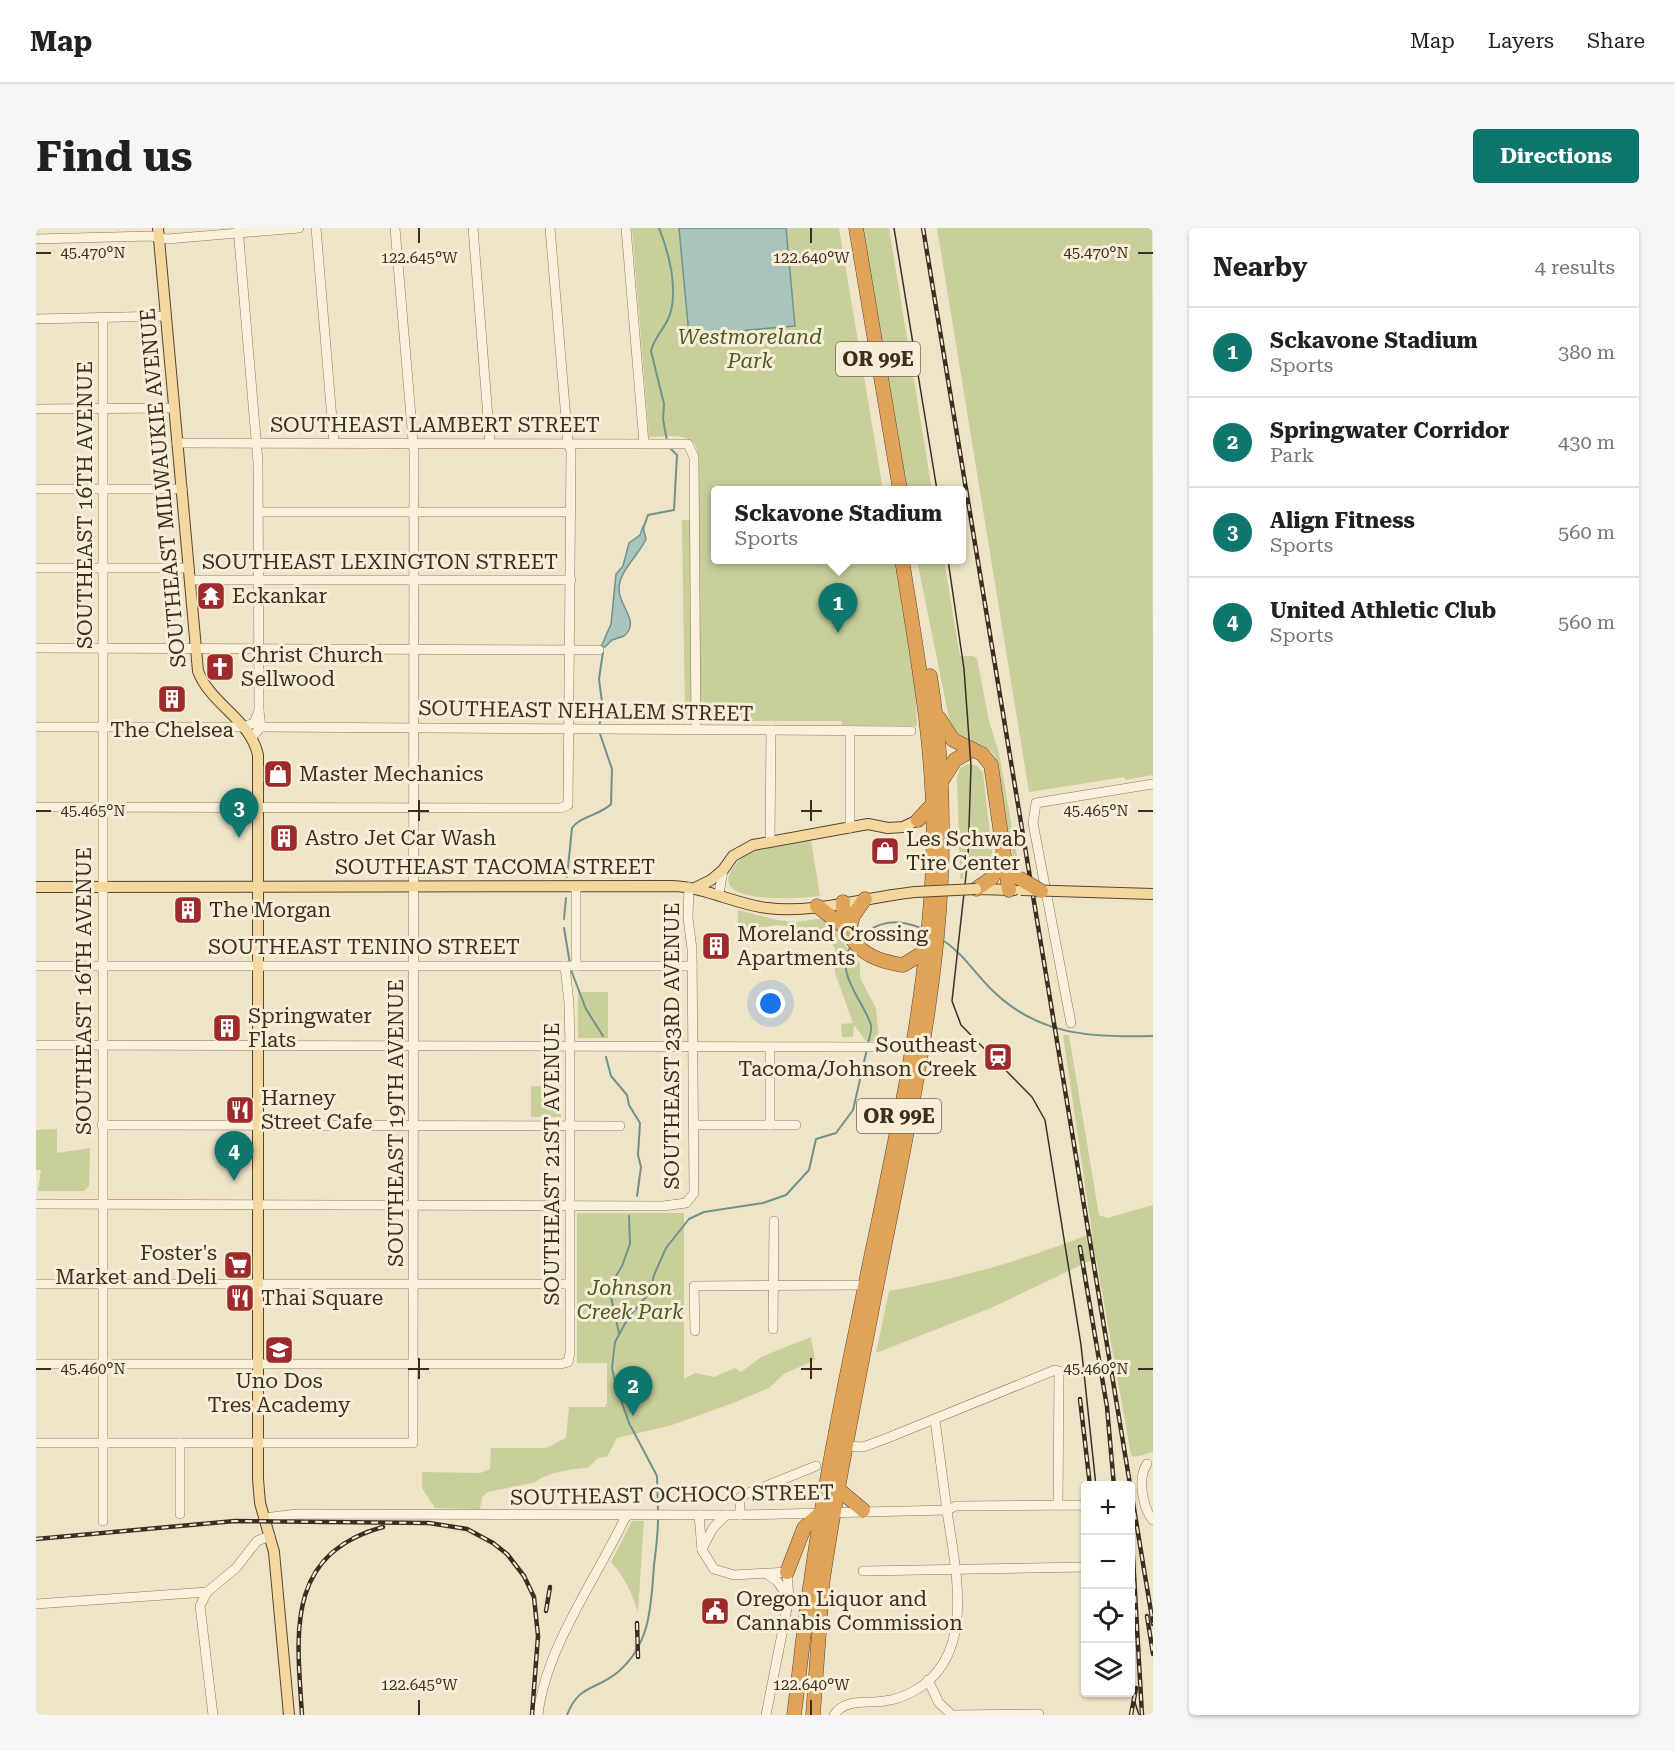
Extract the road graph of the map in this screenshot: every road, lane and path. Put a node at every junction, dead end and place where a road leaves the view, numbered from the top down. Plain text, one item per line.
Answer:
1 (299, 228) edge
2 (316, 228) edge
3 (395, 228) edge
4 (473, 228) edge
5 (550, 228) edge
6 (626, 228) edge
7 (847, 228) edge
8 (856, 228) edge
9 (238, 231) edge
10 (159, 233) edge
11 (36, 239) edge
12 (166, 316) junction
13 (103, 317) junction
14 (36, 319) edge
15 (174, 408) junction
16 (36, 409) edge
17 (103, 410) junction
18 (177, 443) junction
19 (256, 443) junction
20 (334, 443) junction
21 (413, 443) junction
22 (490, 443) junction
23 (568, 443) junction
24 (644, 443) junction
25 (890, 486) edge
26 (899, 486) edge
27 (36, 489) edge
28 (103, 489) junction
29 (182, 489) junction
30 (259, 512) junction
31 (414, 512) junction
32 (571, 512) junction
33 (903, 564) edge
34 (912, 564) edge
35 (36, 568) edge
36 (103, 568) junction
37 (189, 568) junction
38 (190, 580) junction
39 (259, 580) junction
40 (415, 580) junction
41 (571, 580) junction
42 (36, 648) edge
43 (102, 648) junction
44 (196, 648) junction
45 (259, 648) junction
46 (415, 648) junction
47 (570, 648) junction
48 (599, 650) dead end
49 (259, 711) junction
50 (936, 714) junction
51 (36, 727) edge
52 (103, 727) junction
53 (244, 727) junction
54 (261, 727) junction
55 (415, 727) junction
56 (570, 728) junction
57 (696, 730) junction
58 (771, 730) junction
59 (850, 731) junction
60 (911, 731) dead end
61 (252, 737) junction
62 (972, 750) junction
63 (943, 779) junction
64 (1153, 784) edge
65 (933, 804) junction
66 (36, 807) edge
67 (102, 807) junction
68 (259, 807) junction
69 (414, 807) junction
70 (918, 820) joint
71 (850, 828) junction
72 (770, 841) junction
73 (1003, 854) junction
74 (723, 870) junction
75 (36, 886) edge
76 (1016, 886) junction
77 (103, 887) junction
78 (259, 887) junction
79 (414, 887) junction
80 (576, 887) junction
81 (692, 888) junction
82 (976, 889) junction
83 (1041, 891) joint
84 (719, 894) junction
85 (1152, 894) edge
86 (865, 899) junction
87 (843, 902) junction
88 (817, 906) junction
89 (934, 925) junction
90 (849, 931) junction
91 (932, 954) junction
92 (36, 966) edge
93 (103, 966) junction
94 (259, 966) junction
95 (414, 966) junction
96 (571, 966) junction
97 (692, 966) junction
98 (903, 966) junction
99 (922, 987) junction
100 (1071, 1023) dead end
101 (36, 1045) edge
102 (102, 1045) junction
103 (258, 1046) junction
104 (414, 1046) junction
105 (570, 1046) junction
106 (693, 1047) junction
107 (912, 1047) junction
108 (770, 1048) junction
109 (102, 1125) junction
110 (258, 1125) junction
111 (413, 1125) junction
112 (570, 1125) junction
113 (693, 1125) junction
114 (770, 1125) junction
115 (796, 1125) dead end
116 (620, 1126) dead end
117 (36, 1204) edge
118 (101, 1204) junction
119 (258, 1205) junction
120 (414, 1205) junction
121 (569, 1205) junction
122 (774, 1221) dead end
123 (36, 1284) edge
124 (103, 1284) junction
125 (258, 1284) junction
126 (570, 1284) junction
127 (773, 1284) junction
128 (414, 1285) junction
129 (865, 1285) junction
130 (773, 1329) dead end
131 (695, 1331) dead end
132 (36, 1364) edge
133 (103, 1364) junction
134 (258, 1364) junction
135 (414, 1364) junction
136 (935, 1420) junction
137 (36, 1443) edge
138 (180, 1443) junction
139 (102, 1444) junction
140 (258, 1444) junction
141 (846, 1446) junction
142 (1147, 1464) dead end
143 (816, 1466) dead end
144 (838, 1489) junction
145 (1058, 1505) junction
146 (1081, 1507) edge
147 (863, 1510) junction
148 (947, 1510) junction
149 (828, 1512) junction
150 (180, 1514) dead end
151 (629, 1515) junction
152 (699, 1515) junction
153 (726, 1515) junction
154 (740, 1515) junction
155 (264, 1518) junction
156 (1152, 1520) edge
157 (103, 1521) dead end
158 (270, 1536) junction
159 (702, 1550) junction
160 (1081, 1567) edge
161 (955, 1569) junction
162 (863, 1571) dead end
163 (787, 1572) junction
164 (767, 1574) junction
165 (207, 1592) junction
166 (789, 1598) junction
167 (36, 1604) edge
168 (928, 1680) junction
169 (1039, 1714) edge
170 (213, 1715) edge
171 (289, 1715) edge
172 (538, 1715) edge
173 (766, 1715) edge
174 (794, 1715) edge
175 (813, 1715) edge
176 (834, 1715) edge

1 - 9 street
2 - 20 street
3 - 21 street, SOUTHEAST 19TH AVENUE
4 - 22 street
5 - 23 street
6 - 24 street
7 - 25 highway, OR 99E
8 - 26 highway, OR 99E
9 - 10 street
9 - 19 street
10 - 11 street
10 - 12 main road, SOUTHEAST MILWAUKIE AVENUE
12 - 13 street
12 - 15 main road, SOUTHEAST MILWAUKIE AVENUE
13 - 14 street
13 - 17 street, SOUTHEAST 16TH AVENUE
15 - 17 street
15 - 18 main road, SOUTHEAST MILWAUKIE AVENUE
16 - 17 street
17 - 28 street, SOUTHEAST 16TH AVENUE
18 - 19 street, SOUTHEAST LAMBERT STREET
18 - 29 main road, SOUTHEAST MILWAUKIE AVENUE
19 - 20 street, SOUTHEAST LAMBERT STREET
19 - 30 street
20 - 21 street, SOUTHEAST LAMBERT STREET
21 - 22 street, SOUTHEAST LAMBERT STREET
21 - 31 street, SOUTHEAST 19TH AVENUE
22 - 23 street, SOUTHEAST LAMBERT STREET
23 - 24 street, SOUTHEAST LAMBERT STREET
23 - 32 street
24 - 57 street, SOUTHEAST LAMBERT STREET
27 - 28 street
28 - 29 street
28 - 36 street, SOUTHEAST 16TH AVENUE
29 - 37 main road, SOUTHEAST MILWAUKIE AVENUE
30 - 31 street
30 - 39 street
31 - 32 street
31 - 40 street, SOUTHEAST 19TH AVENUE
32 - 41 street
33 - 65 highway, OR 99E
34 - 50 highway, OR 99E
35 - 36 street, SOUTHEAST LEXINGTON STREET
36 - 37 street, SOUTHEAST LEXINGTON STREET
36 - 43 street, SOUTHEAST 16TH AVENUE
37 - 38 main road, SOUTHEAST MILWAUKIE AVENUE
38 - 39 street, SOUTHEAST LEXINGTON STREET
38 - 44 main road, SOUTHEAST MILWAUKIE AVENUE
39 - 40 street, SOUTHEAST LEXINGTON STREET
39 - 45 street
40 - 41 street, SOUTHEAST LEXINGTON STREET
40 - 46 street, SOUTHEAST 19TH AVENUE
41 - 47 street
42 - 43 street
43 - 44 street
43 - 52 street, SOUTHEAST 16TH AVENUE
44 - 45 street
44 - 53 main road, SOUTHEAST MILWAUKIE AVENUE
45 - 46 street
45 - 49 street
46 - 47 street
46 - 55 street, SOUTHEAST 19TH AVENUE
47 - 48 street
47 - 56 street
49 - 53 street
49 - 54 street
50 - 62 highway
50 - 63 highway, OR 99E
51 - 52 street
52 - 53 street
52 - 67 street, SOUTHEAST 16TH AVENUE
53 - 61 main road, SOUTHEAST MILWAUKIE AVENUE
54 - 55 street, SOUTHEAST NEHALEM STREET
54 - 61 street
55 - 56 street, SOUTHEAST NEHALEM STREET
55 - 69 street, SOUTHEAST 19TH AVENUE
56 - 57 street, SOUTHEAST NEHALEM STREET
56 - 69 street
57 - 58 street, SOUTHEAST NEHALEM STREET
58 - 59 street, SOUTHEAST NEHALEM STREET
58 - 72 street
59 - 60 street, SOUTHEAST NEHALEM STREET
59 - 71 street
61 - 68 main road
62 - 63 highway
62 - 73 highway
63 - 89 highway, OR 99E
64 - 100 street
65 - 70 highway
65 - 89 highway, OR 99E
66 - 67 street
67 - 68 street
67 - 77 street, SOUTHEAST 16TH AVENUE
68 - 69 street
68 - 78 main road
69 - 79 street, SOUTHEAST 19TH AVENUE
70 - 71 main road
71 - 72 main road
72 - 74 main road
73 - 76 highway
73 - 82 highway
74 - 81 main road
74 - 84 street
75 - 77 main road, SOUTHEAST TACOMA STREET
76 - 82 main road
76 - 83 highway, bridge
77 - 78 main road, SOUTHEAST TACOMA STREET
77 - 93 street, SOUTHEAST 16TH AVENUE
78 - 79 main road, SOUTHEAST TACOMA STREET
78 - 94 main road
79 - 80 main road, SOUTHEAST TACOMA STREET
79 - 95 street, SOUTHEAST 19TH AVENUE
80 - 81 main road, SOUTHEAST TACOMA STREET
80 - 96 street, SOUTHEAST 21ST AVENUE
81 - 84 main road, SOUTHEAST TACOMA STREET
81 - 97 street, SOUTHEAST 23RD AVENUE
82 - 86 main road, bridge
83 - 85 main road, bridge
84 - 88 main road
86 - 87 main road
86 - 90 highway
87 - 88 main road
87 - 90 highway
88 - 90 highway
89 - 91 highway, OR 99E
90 - 98 highway
91 - 98 highway
91 - 99 highway, OR 99E
91 - 141 highway, OR 99E
92 - 93 street, SOUTHEAST TENINO STREET
93 - 94 street, SOUTHEAST TENINO STREET
93 - 102 street, SOUTHEAST 16TH AVENUE
94 - 95 street, SOUTHEAST TENINO STREET
94 - 103 main road
95 - 96 street, SOUTHEAST TENINO STREET
95 - 104 street, SOUTHEAST 19TH AVENUE
96 - 97 street, SOUTHEAST TENINO STREET
96 - 105 street, SOUTHEAST 21ST AVENUE
97 - 106 street, SOUTHEAST 23RD AVENUE
98 - 99 highway
99 - 107 highway, OR 99E
101 - 102 street
102 - 103 street
102 - 109 street, SOUTHEAST 16TH AVENUE
103 - 104 street
103 - 110 main road
104 - 105 street
104 - 111 street, SOUTHEAST 19TH AVENUE
105 - 106 street
105 - 112 street, SOUTHEAST 21ST AVENUE
106 - 108 street
106 - 113 street, SOUTHEAST 23RD AVENUE
107 - 108 street
107 - 129 highway, OR 99E
108 - 114 street
109 - 110 street
109 - 118 street, SOUTHEAST 16TH AVENUE
110 - 111 street
110 - 119 main road
111 - 112 street
111 - 120 street, SOUTHEAST 19TH AVENUE
112 - 116 street
112 - 121 street, SOUTHEAST 21ST AVENUE
113 - 114 street
113 - 121 street, SOUTHEAST 23RD AVENUE
114 - 115 street
117 - 118 street
118 - 119 street
118 - 124 street, SOUTHEAST 16TH AVENUE
119 - 120 street
119 - 125 main road
120 - 121 street
120 - 128 street, SOUTHEAST 19TH AVENUE
121 - 126 street, SOUTHEAST 21ST AVENUE
122 - 127 street
123 - 124 street
124 - 125 street
124 - 133 street, SOUTHEAST 16TH AVENUE
125 - 128 street
125 - 134 main road
126 - 128 street
126 - 135 street, SOUTHEAST 21ST AVENUE
127 - 129 street
127 - 130 street
127 - 131 street
128 - 135 street, SOUTHEAST 19TH AVENUE
129 - 149 highway, OR 99E
132 - 133 street
133 - 134 street
133 - 139 street, SOUTHEAST 16TH AVENUE
134 - 135 street
134 - 140 main road
135 - 140 street, SOUTHEAST 19TH AVENUE
136 - 141 street
136 - 145 street
136 - 148 street
137 - 139 street
138 - 139 street
138 - 140 street
138 - 150 street
139 - 157 street, SOUTHEAST 16TH AVENUE
140 - 155 main road
141 - 144 highway, OR 99E
142 - 156 street
143 - 154 street
144 - 147 highway
144 - 149 highway, OR 99E
145 - 146 street, SOUTHEAST OCHOCO STREET
145 - 148 street, SOUTHEAST OCHOCO STREET
147 - 148 street, SOUTHEAST OCHOCO STREET
147 - 149 street, SOUTHEAST OCHOCO STREET
148 - 161 street
149 - 154 street, SOUTHEAST OCHOCO STREET
149 - 163 highway
149 - 174 highway, OR 99E
149 - 175 highway, OR 99E
151 - 152 street, SOUTHEAST OCHOCO STREET
151 - 155 street, SOUTHEAST OCHOCO STREET
151 - 172 street
152 - 153 street, SOUTHEAST OCHOCO STREET
152 - 159 street
153 - 154 street, SOUTHEAST OCHOCO STREET
153 - 159 street
155 - 158 main road
158 - 165 street
158 - 171 main road
159 - 164 street
160 - 161 street
161 - 162 street
161 - 168 street
163 - 164 street
163 - 166 street
164 - 166 street
165 - 167 street
165 - 170 street
166 - 173 street
168 - 169 street
168 - 176 street

